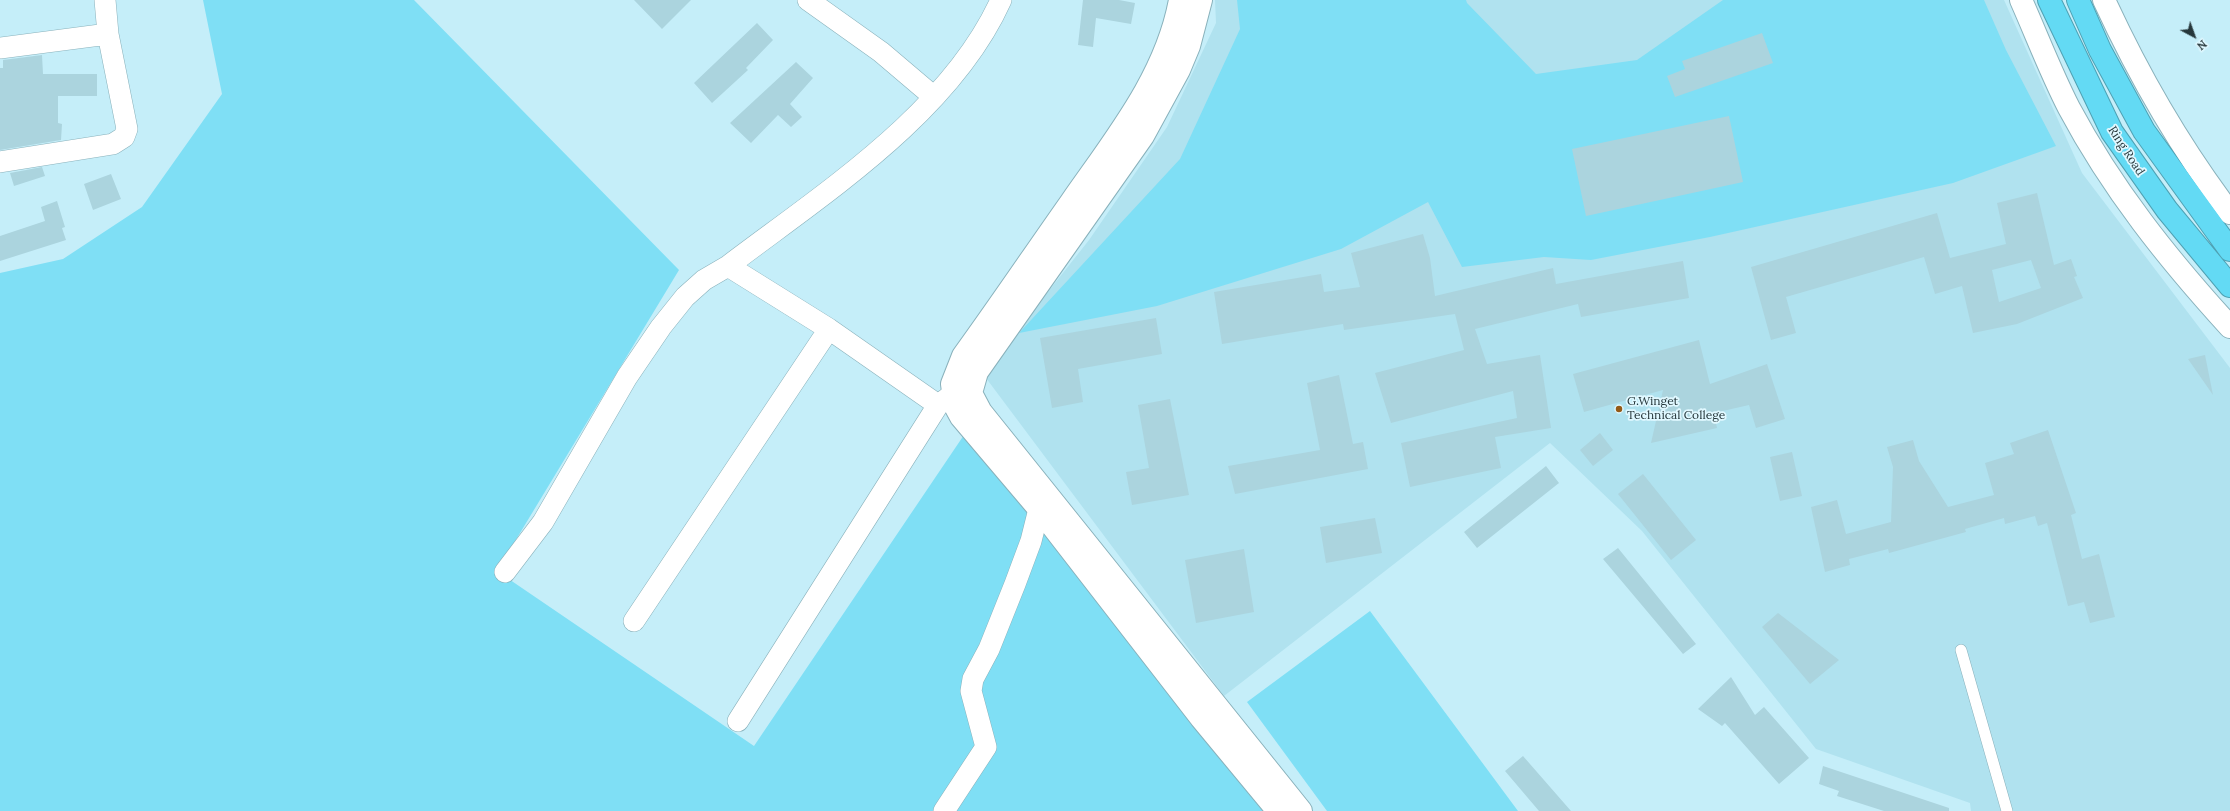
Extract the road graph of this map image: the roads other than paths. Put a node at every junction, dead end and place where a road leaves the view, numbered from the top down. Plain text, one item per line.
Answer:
1 (105, 0) edge
2 (808, 0) edge
3 (1001, 0) edge
4 (1180, 0) edge
5 (1201, 0) edge
6 (2021, 0) edge
7 (2049, 0) edge
8 (2078, 0) edge
9 (2104, 0) edge
10 (108, 34) junction
11 (0, 48) edge
12 (934, 97) junction
13 (0, 162) edge
14 (2230, 213) edge
15 (2230, 250) edge
16 (728, 266) junction
17 (2230, 286) edge
18 (2230, 327) edge
19 (829, 329) junction
20 (945, 400) junction
21 (1039, 509) junction
22 (505, 572) dead end
23 (634, 621) dead end
24 (1960, 650) dead end
25 (738, 721) dead end
26 (944, 811) edge
27 (1278, 811) edge
28 (1301, 811) edge
29 (2007, 811) edge

1 - 10 street
2 - 12 street
3 - 12 street
4 - 20 main road
5 - 28 main road
6 - 18 main road
7 - 17 highway, Ring Road
8 - 15 highway
9 - 14 main road
10 - 11 street
10 - 13 street
12 - 16 street
16 - 19 street
16 - 22 street
19 - 20 street
19 - 23 street
20 - 21 main road
20 - 25 street
21 - 26 street
21 - 27 main road
24 - 29 lane

